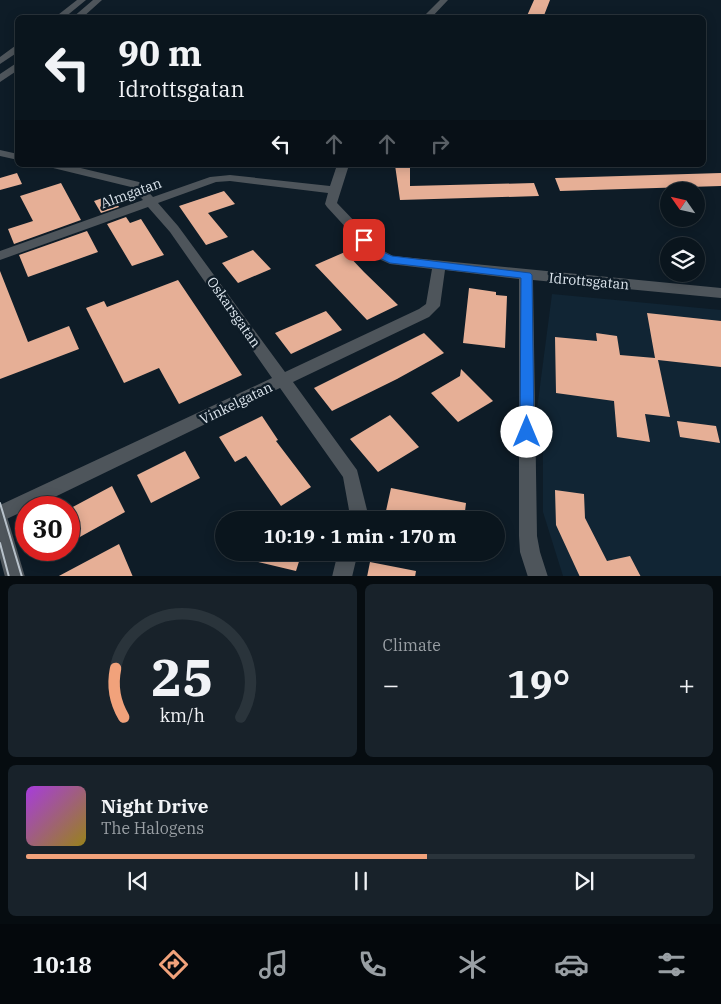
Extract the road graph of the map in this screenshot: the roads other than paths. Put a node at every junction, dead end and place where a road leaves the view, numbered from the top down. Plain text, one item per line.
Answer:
1 (82, 0) edge
2 (98, 0) edge
3 (444, 0) edge
4 (62, 15) edge
5 (80, 15) edge
6 (429, 15) edge
7 (15, 50) edge
8 (0, 61) edge
9 (15, 67) edge
10 (0, 79) edge
11 (0, 153) edge
12 (15, 156) edge
13 (63, 167) edge
14 (342, 167) edge
15 (334, 190) junction
16 (151, 202) junction
17 (0, 256) edge
18 (439, 266) junction
19 (526, 275) junction
20 (721, 293) edge
21 (282, 380) junction
22 (358, 511) edge
23 (0, 514) edge
24 (0, 523) edge
25 (346, 561) edge
26 (15, 576) edge
27 (342, 576) edge
28 (538, 576) edge

1 - 4 street
2 - 5 street
3 - 6 street
7 - 8 street
9 - 10 street
11 - 12 street
13 - 16 street, Oskarsgatan
14 - 15 street
15 - 16 street, Almgatan
15 - 18 street, Idrottsgatan
16 - 17 street, Almgatan
16 - 21 street, Oskarsgatan
18 - 19 street, Idrottsgatan
18 - 21 street, Vinkelgatan
19 - 20 street, Idrottsgatan
19 - 28 street
21 - 22 street, Oskarsgatan
21 - 23 street, Vinkelgatan
24 - 26 street
25 - 27 street

